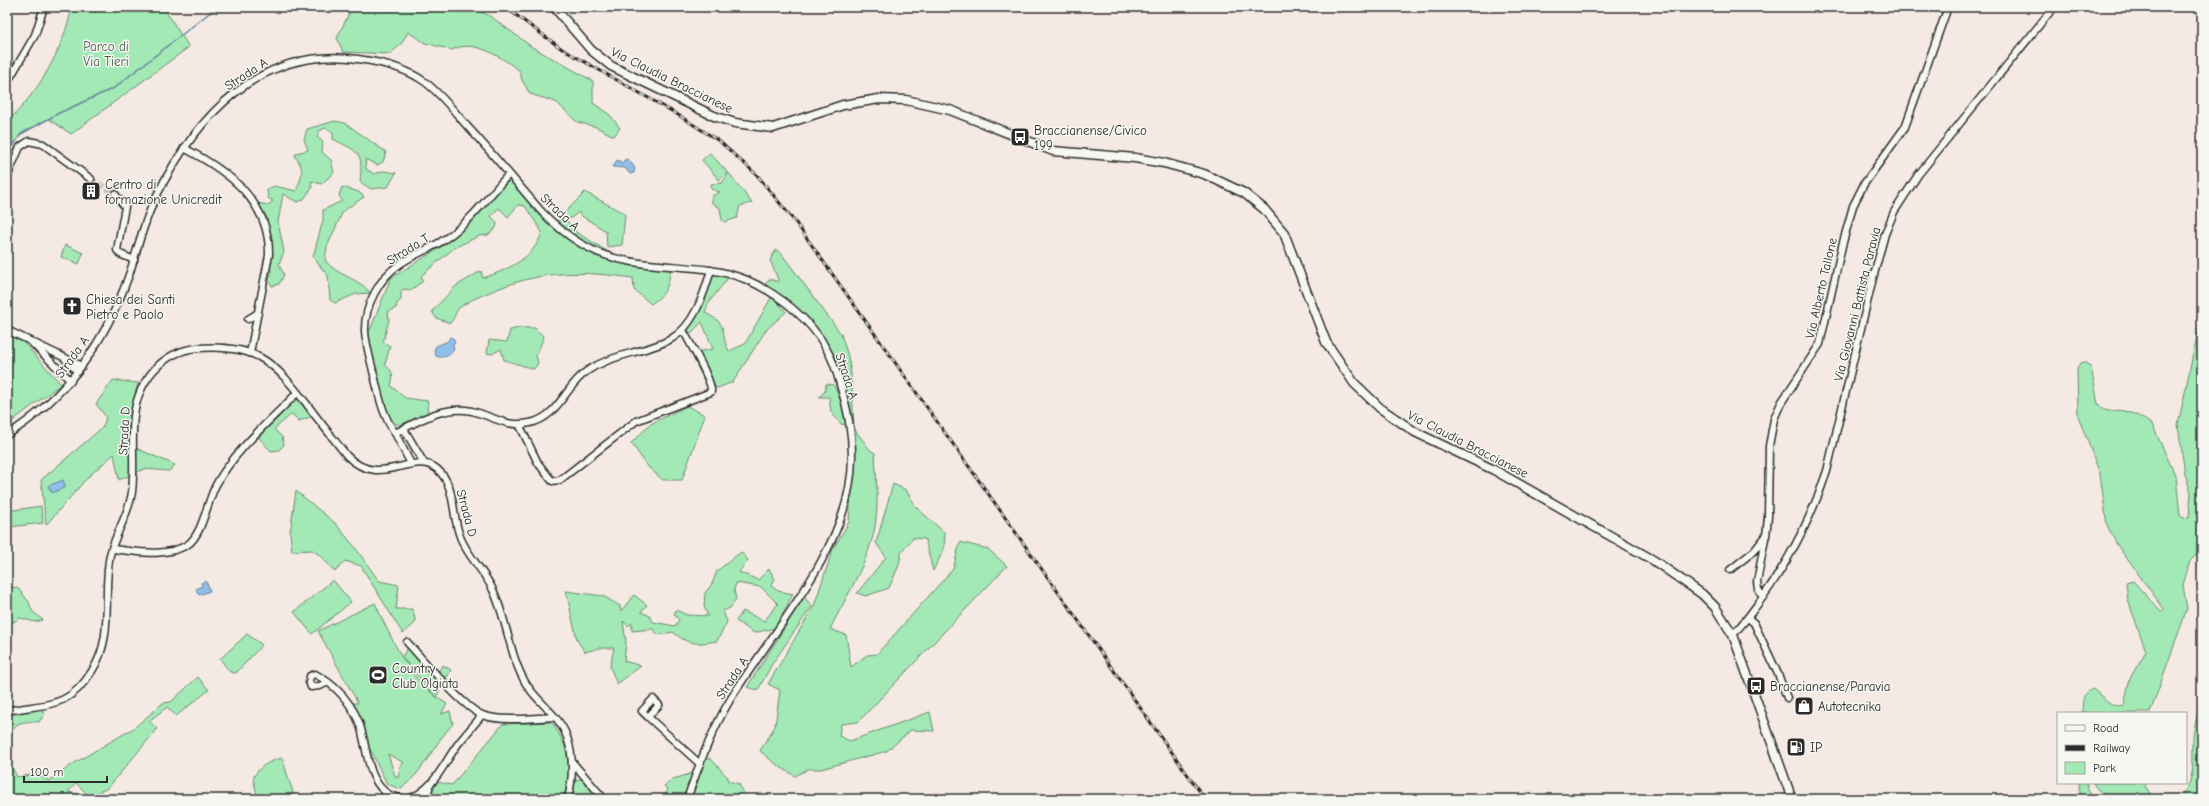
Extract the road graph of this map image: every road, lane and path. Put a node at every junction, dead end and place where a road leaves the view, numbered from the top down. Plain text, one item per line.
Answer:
1 (44, 7) edge
2 (554, 7) edge
3 (1948, 7) edge
4 (2054, 7) edge
5 (7, 83) edge
6 (184, 148) junction
7 (509, 174) junction
8 (7, 178) edge
9 (91, 179) tunnel mouth
10 (115, 194) tunnel mouth
11 (134, 260) junction
12 (711, 270) junction
13 (258, 313) junction
14 (248, 319) dead end
15 (7, 330) edge
16 (683, 330) junction
17 (30, 342) junction
18 (250, 353) junction
19 (58, 354) junction
20 (52, 363) junction
21 (80, 369) junction
22 (70, 381) junction
23 (297, 392) junction
24 (519, 424) junction
25 (404, 429) junction
26 (395, 434) junction
27 (7, 435) edge
28 (424, 463) junction
29 (411, 464) junction
30 (1766, 536) junction
31 (112, 549) junction
32 (1730, 570) dead end
33 (1763, 597) junction
34 (1748, 618) junction
35 (1733, 635) junction
36 (407, 642) dead end
37 (328, 682) dead end
38 (1787, 698) dead end
39 (7, 711) edge
40 (482, 715) junction
41 (555, 717) junction
42 (648, 717) dead end
43 (573, 763) junction
44 (700, 764) junction
45 (431, 786) junction
46 (405, 799) edge
47 (409, 799) edge
48 (425, 799) edge
49 (568, 799) edge
50 (604, 799) edge
51 (687, 799) edge
52 (1792, 799) edge

1 - 5 street
2 - 35 main road, Via Claudia Braccianese
3 - 30 street, Via Alberto Tallone
4 - 33 street, Via Giovanni Battista Paravia
6 - 7 street, Strada A
6 - 11 street, Strada A
6 - 13 street
7 - 12 street, Strada A
7 - 26 street, Strada T
8 - 9 street
10 - 11 street
11 - 21 street, Strada A
12 - 16 street
12 - 44 street, Strada A
13 - 14 street
13 - 18 street
15 - 17 street
16 - 24 street
16 - 24 street
17 - 19 street
17 - 20 street
18 - 23 street, Strada D
18 - 31 street, Strada D
19 - 20 street
19 - 21 street
20 - 22 street
21 - 22 street, Strada A
22 - 27 street, Strada A
23 - 29 street, Strada D
23 - 31 street
24 - 25 street
25 - 26 street
25 - 28 street
26 - 29 street, Strada T
28 - 29 street, Strada D
28 - 41 street, Strada D
30 - 32 street
30 - 33 street, Via Alberto Tallone
31 - 39 street, Strada D
33 - 34 street, Via Giovanni Battista Paravia
34 - 35 street, Via Giovanni Battista Paravia
34 - 38 street
35 - 52 main road, Via Claudia Braccianese
36 - 40 street
37 - 46 street
40 - 41 street
40 - 45 street
41 - 43 street, Strada D
42 - 44 street
43 - 49 street, Strada D
43 - 50 street, Strada D
44 - 51 street, Strada A
45 - 47 street
45 - 48 street

